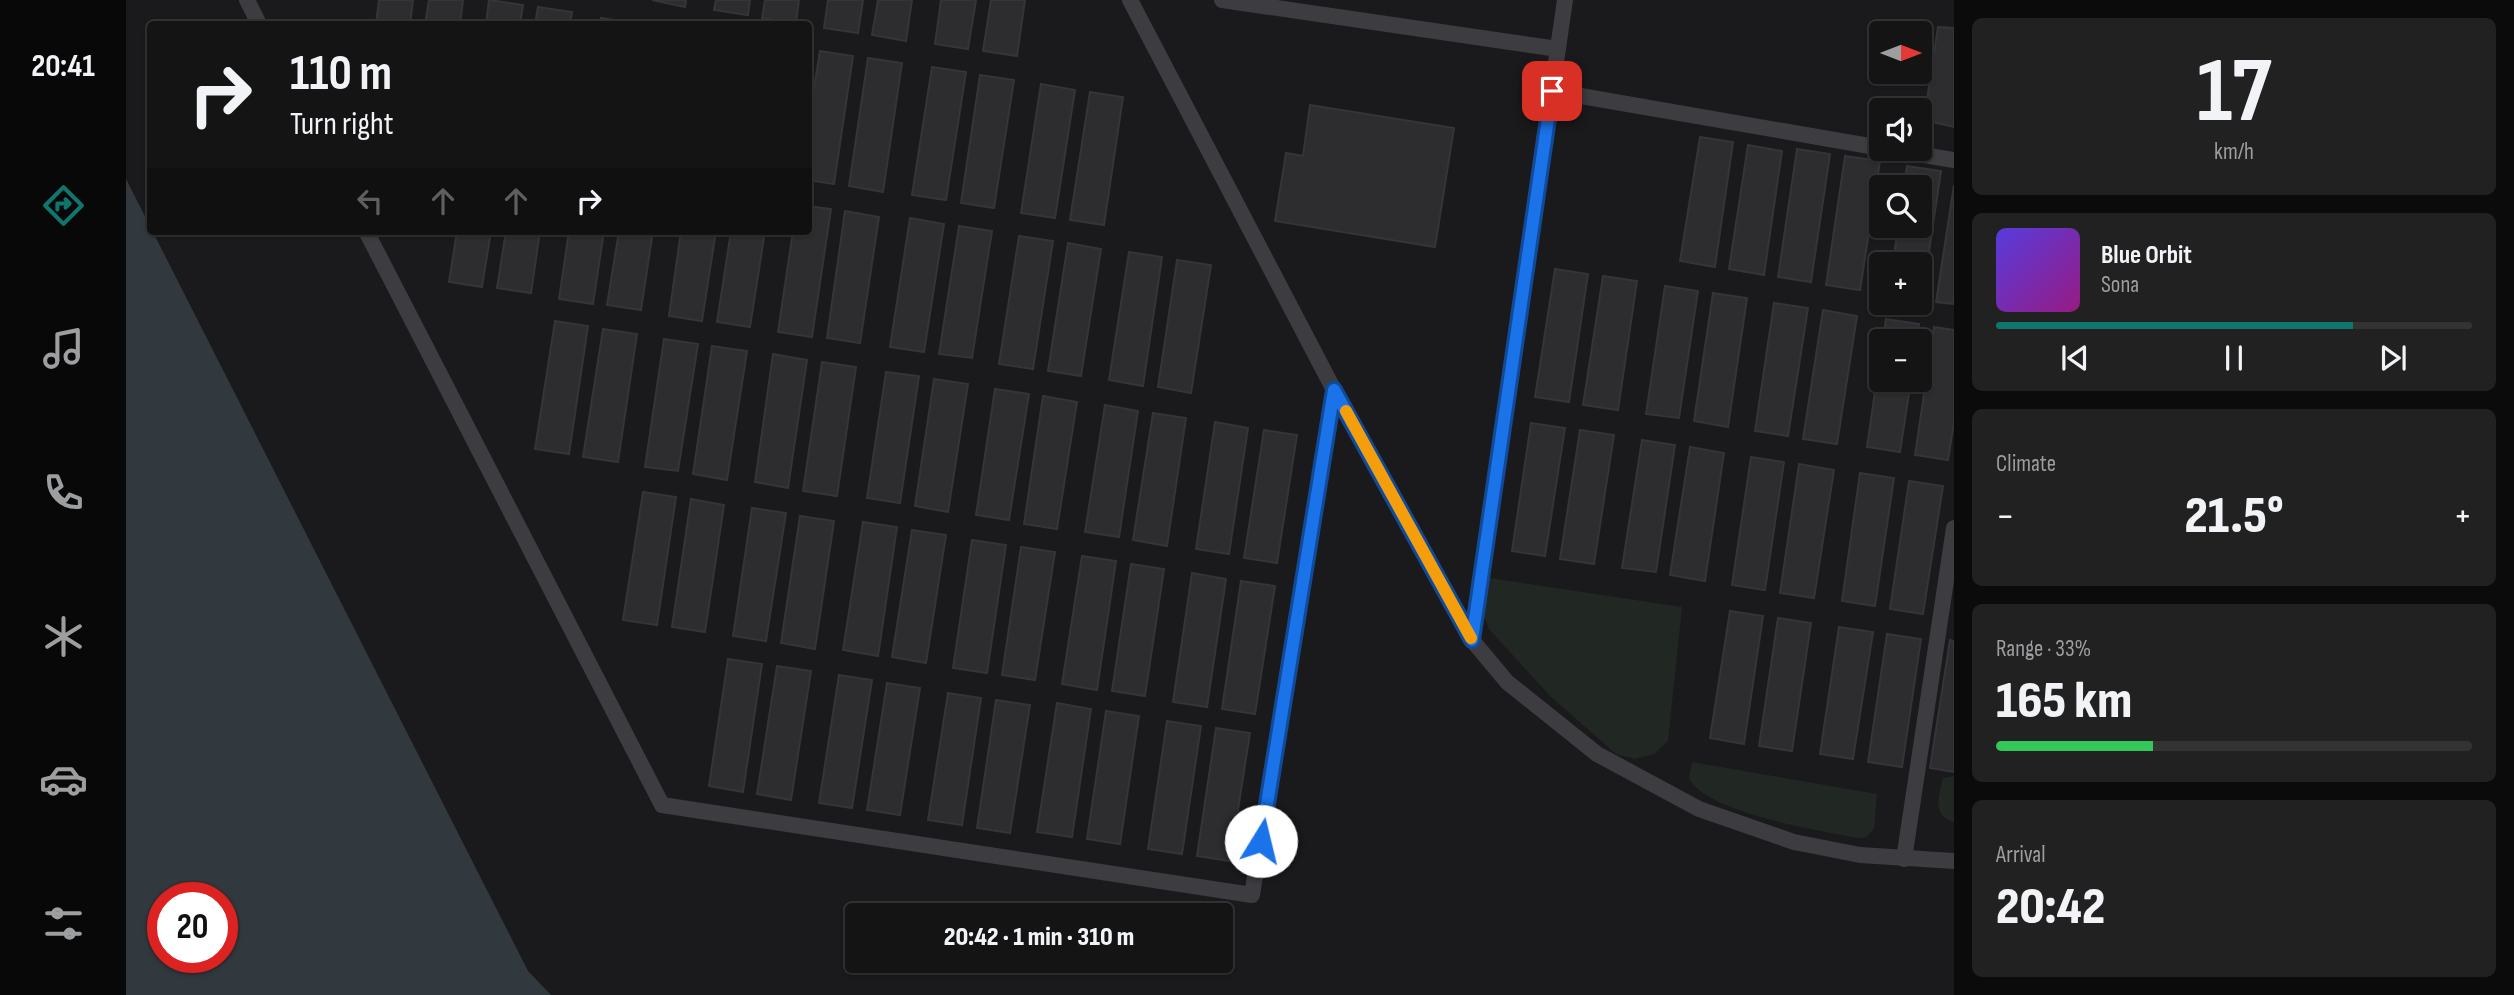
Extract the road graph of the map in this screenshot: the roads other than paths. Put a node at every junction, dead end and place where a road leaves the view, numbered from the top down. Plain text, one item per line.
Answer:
1 (247, 0) edge
2 (1129, 0) edge
3 (1222, 0) edge
4 (1565, 0) edge
5 (258, 21) edge
6 (1558, 49) junction
7 (1552, 91) junction
8 (1869, 146) edge
9 (1932, 156) edge
10 (1954, 160) edge
11 (368, 235) edge
12 (1334, 390) junction
13 (1954, 528) edge
14 (1472, 640) junction
15 (1904, 859) junction
16 (1954, 861) edge

1 - 5 lane
2 - 12 lane
3 - 6 lane
4 - 6 lane
6 - 7 lane
7 - 8 lane
7 - 14 lane
9 - 10 lane
11 - 12 lane
12 - 14 lane
13 - 15 lane
14 - 15 lane
15 - 16 lane

